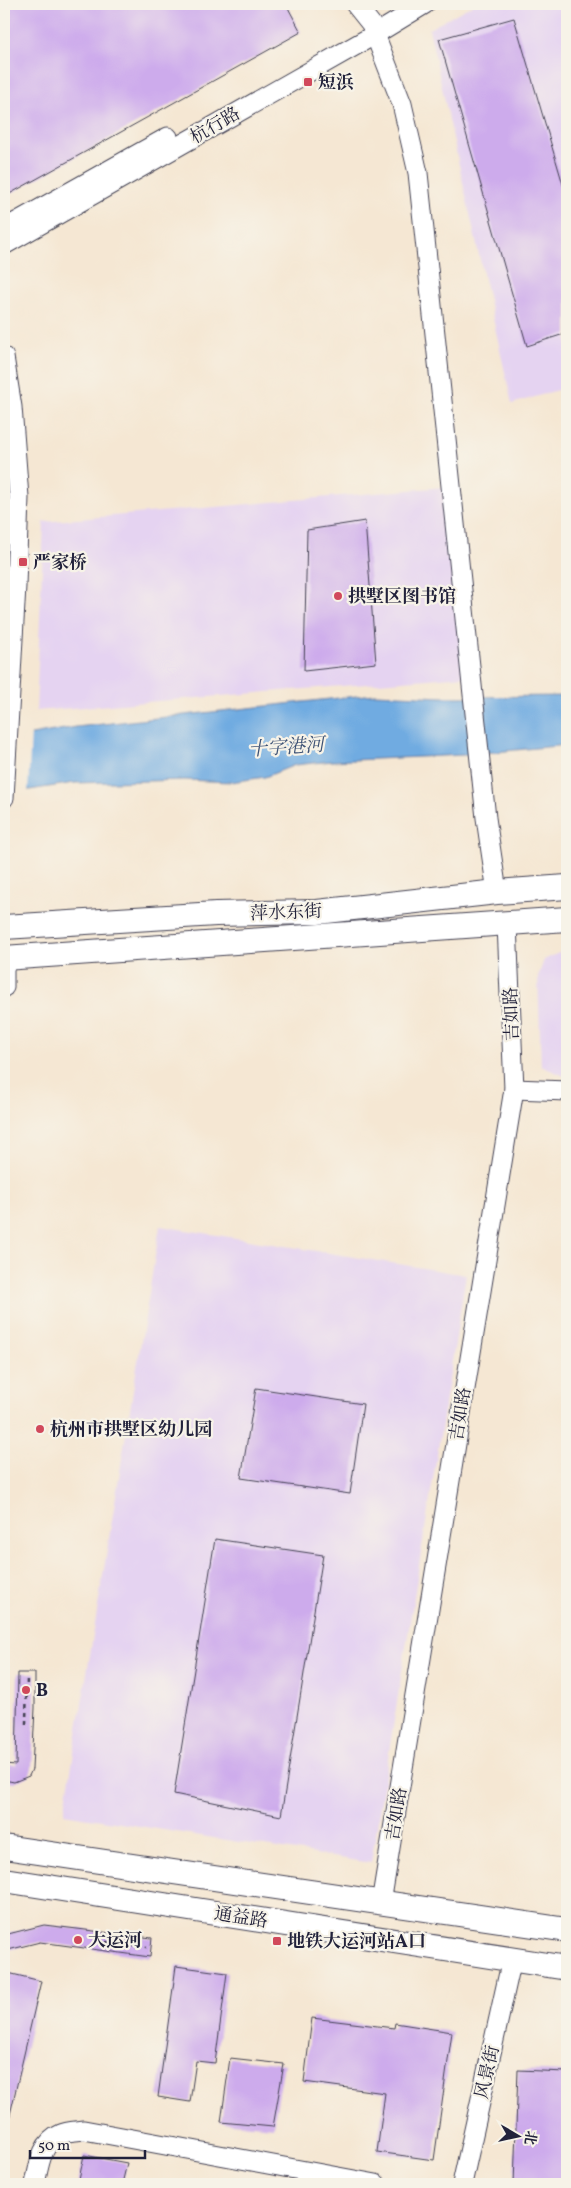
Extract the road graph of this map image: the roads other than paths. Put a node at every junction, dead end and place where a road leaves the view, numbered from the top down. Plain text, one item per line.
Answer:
1 (355, 4) edge
2 (404, 4) edge
3 (425, 4) edge
4 (373, 29) junction
5 (4, 229) edge
6 (4, 245) edge
7 (4, 357) edge
8 (4, 798) edge
9 (567, 887) edge
10 (497, 892) junction
11 (567, 919) edge
12 (506, 924) junction
13 (4, 927) edge
14 (4, 957) edge
15 (4, 987) edge
16 (514, 1089) junction
17 (567, 1091) edge
18 (4, 1847) edge
19 (4, 1880) edge
20 (381, 1903) junction
21 (567, 1930) edge
22 (512, 1960) junction
23 (567, 1968) edge
24 (35, 2184) edge
25 (376, 2184) edge
26 (462, 2184) edge

1 - 4 street
2 - 4 street, 杭行路
3 - 4 street, 杭行路
4 - 5 street, 杭行路
4 - 6 street, 杭行路
4 - 10 street
7 - 8 street
9 - 10 main road, 萍水东街
10 - 13 main road, 萍水东街
11 - 12 main road, 萍水东街
12 - 14 main road, 萍水东街
12 - 16 street, 吉如路
14 - 15 street
16 - 17 street
16 - 20 street, 吉如路
18 - 20 main road, 通益路
19 - 22 main road, 通益路
20 - 21 main road, 通益路
22 - 23 main road, 通益路
22 - 26 street, 风景街
24 - 25 street

